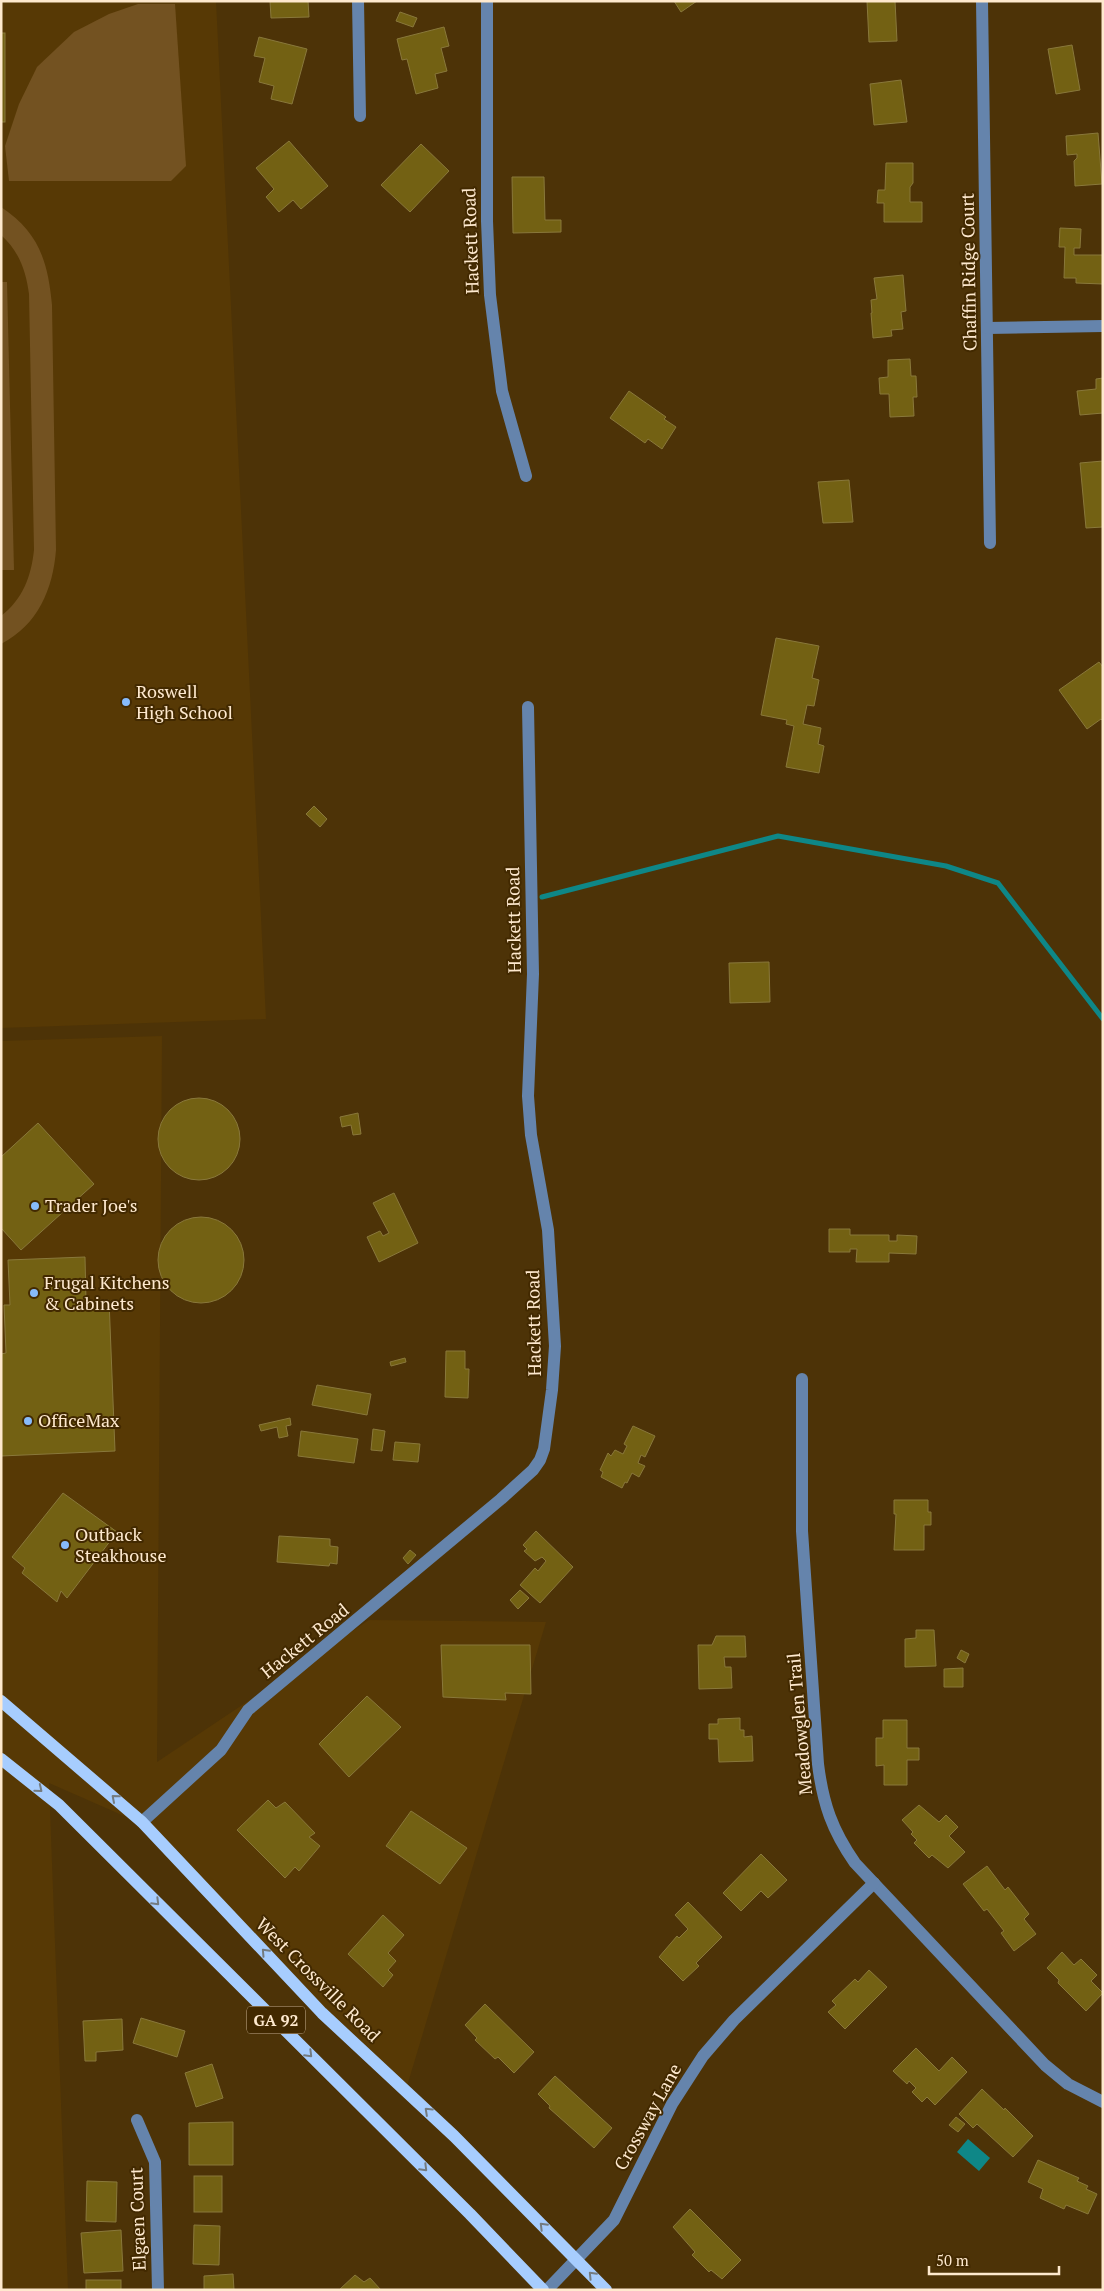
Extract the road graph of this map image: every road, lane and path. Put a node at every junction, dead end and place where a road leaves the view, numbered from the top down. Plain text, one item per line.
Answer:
1 (358, 1) edge
2 (488, 1) edge
3 (982, 1) edge
4 (360, 116) dead end
5 (1103, 326) edge
6 (987, 328) junction
7 (526, 476) dead end
8 (990, 543) dead end
9 (528, 707) dead end
10 (802, 1379) dead end
11 (1, 1701) edge
12 (1, 1759) edge
13 (142, 1822) junction
14 (874, 1884) junction
15 (1103, 2102) edge
16 (137, 2120) dead end
17 (578, 2260) junction
18 (158, 2290) edge
19 (543, 2290) edge
20 (547, 2290) edge
21 (606, 2290) edge

1 - 4 street
2 - 7 street, Hackett Road
3 - 6 street, Chaffin Ridge Court
5 - 6 street
6 - 8 street, Chaffin Ridge Court
9 - 13 street, Hackett Road
10 - 14 street, Meadowglen Trail
13 -> 11 main road, West Crossville Road / GA 92
12 -> 19 main road, GA 92
17 -> 13 main road, West Crossville Road / GA 92
14 - 15 street, Meadowglen Trail
14 - 17 street, Crossway Lane
16 - 18 street, Elgaen Court
17 - 20 street, Crossway Lane
21 -> 17 main road, West Crossville Road / GA 92

